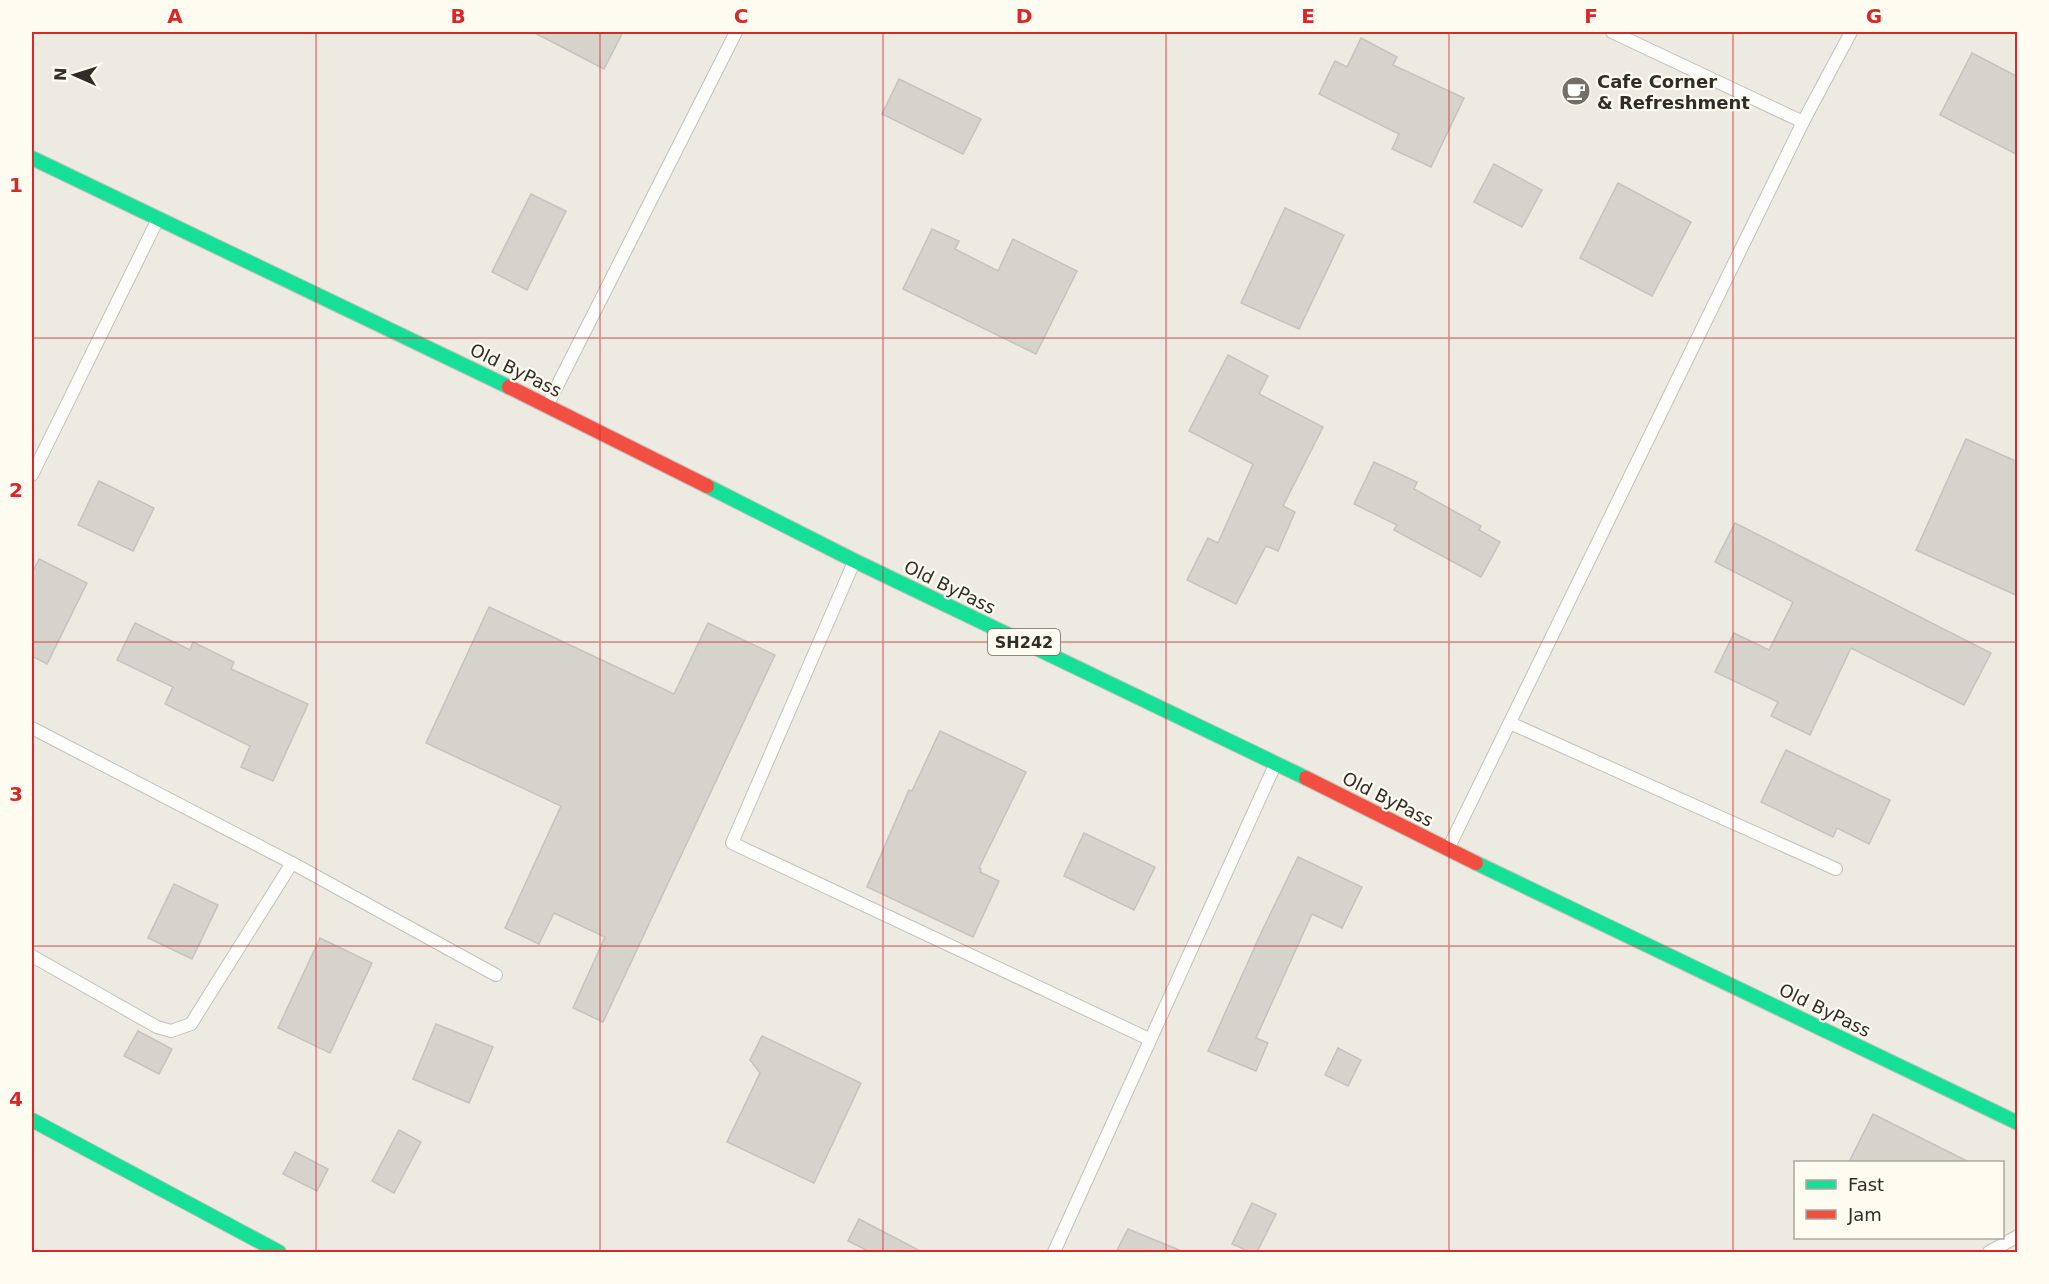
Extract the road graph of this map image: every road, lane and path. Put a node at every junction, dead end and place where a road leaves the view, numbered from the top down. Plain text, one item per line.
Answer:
1 (736, 32) edge
2 (1612, 32) edge
3 (1851, 32) edge
4 (1803, 122) junction
5 (32, 158) edge
6 (159, 217) junction
7 (548, 405) junction
8 (32, 475) edge
9 (855, 561) junction
10 (1510, 723) junction
11 (32, 728) edge
12 (1276, 763) junction
13 (1448, 850) junction
14 (292, 863) junction
15 (1836, 869) dead end
16 (32, 956) edge
17 (496, 975) dead end
18 (1149, 1039) junction
19 (32, 1120) edge
20 (2018, 1123) edge
21 (2018, 1236) edge
22 (279, 1252) edge
23 (1054, 1252) edge
24 (1989, 1252) edge

1 - 7 lane
2 - 4 lane
3 - 4 lane
4 - 10 lane
5 - 6 main road, Old ByPass / SH242
6 - 7 main road, Old ByPass / SH242
6 - 8 lane
7 - 9 main road, Old ByPass / SH242
9 - 12 main road, Old ByPass / SH242
9 - 18 lane
10 - 13 lane
10 - 15 lane
11 - 14 lane
12 - 13 main road, Old ByPass / SH242
12 - 18 lane
13 - 20 main road, Old ByPass / SH242
14 - 16 lane
14 - 17 lane
18 - 23 lane
19 - 22 main road
21 - 24 lane

